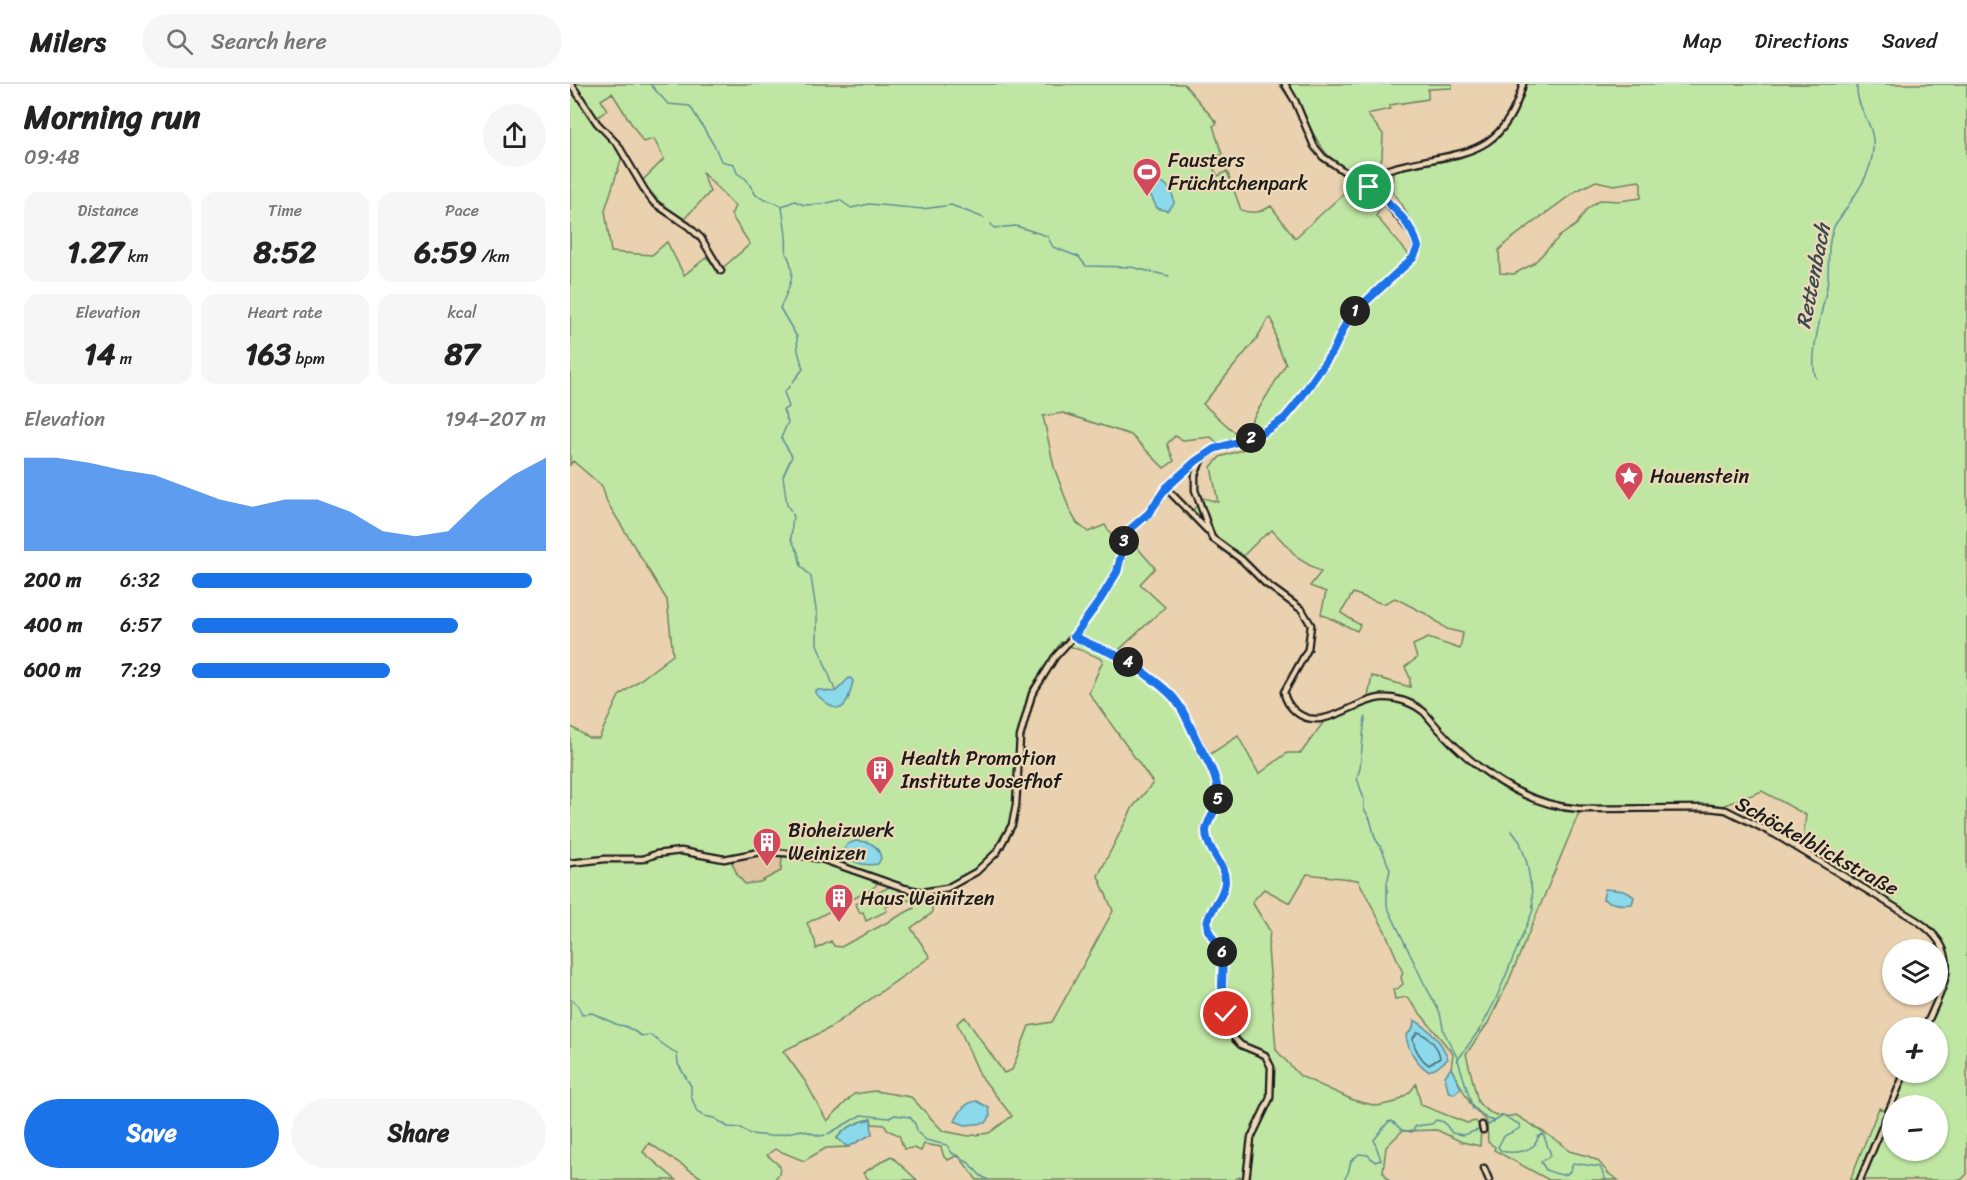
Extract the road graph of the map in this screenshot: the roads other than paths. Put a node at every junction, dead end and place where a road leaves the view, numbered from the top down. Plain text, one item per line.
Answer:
1 (571, 84) edge
2 (1285, 84) edge
3 (1523, 84) edge
4 (1359, 181) junction
5 (721, 271) dead end
6 (1203, 457) junction
7 (1166, 488) junction
8 (1209, 532) junction
9 (1074, 636) junction
10 (570, 862) edge
11 (1930, 1017) edge
12 (1900, 1083) edge
13 (1484, 1168) dead end
14 (1246, 1180) edge
15 (1489, 1180) edge
16 (1860, 1180) edge

1 - 5 street
2 - 4 street
3 - 4 street
4 - 6 street
6 - 7 street
6 - 8 street
7 - 8 street
7 - 9 street
8 - 11 street, Schöckelblickstraße
9 - 10 street
9 - 14 street
12 - 16 street
13 - 15 street

